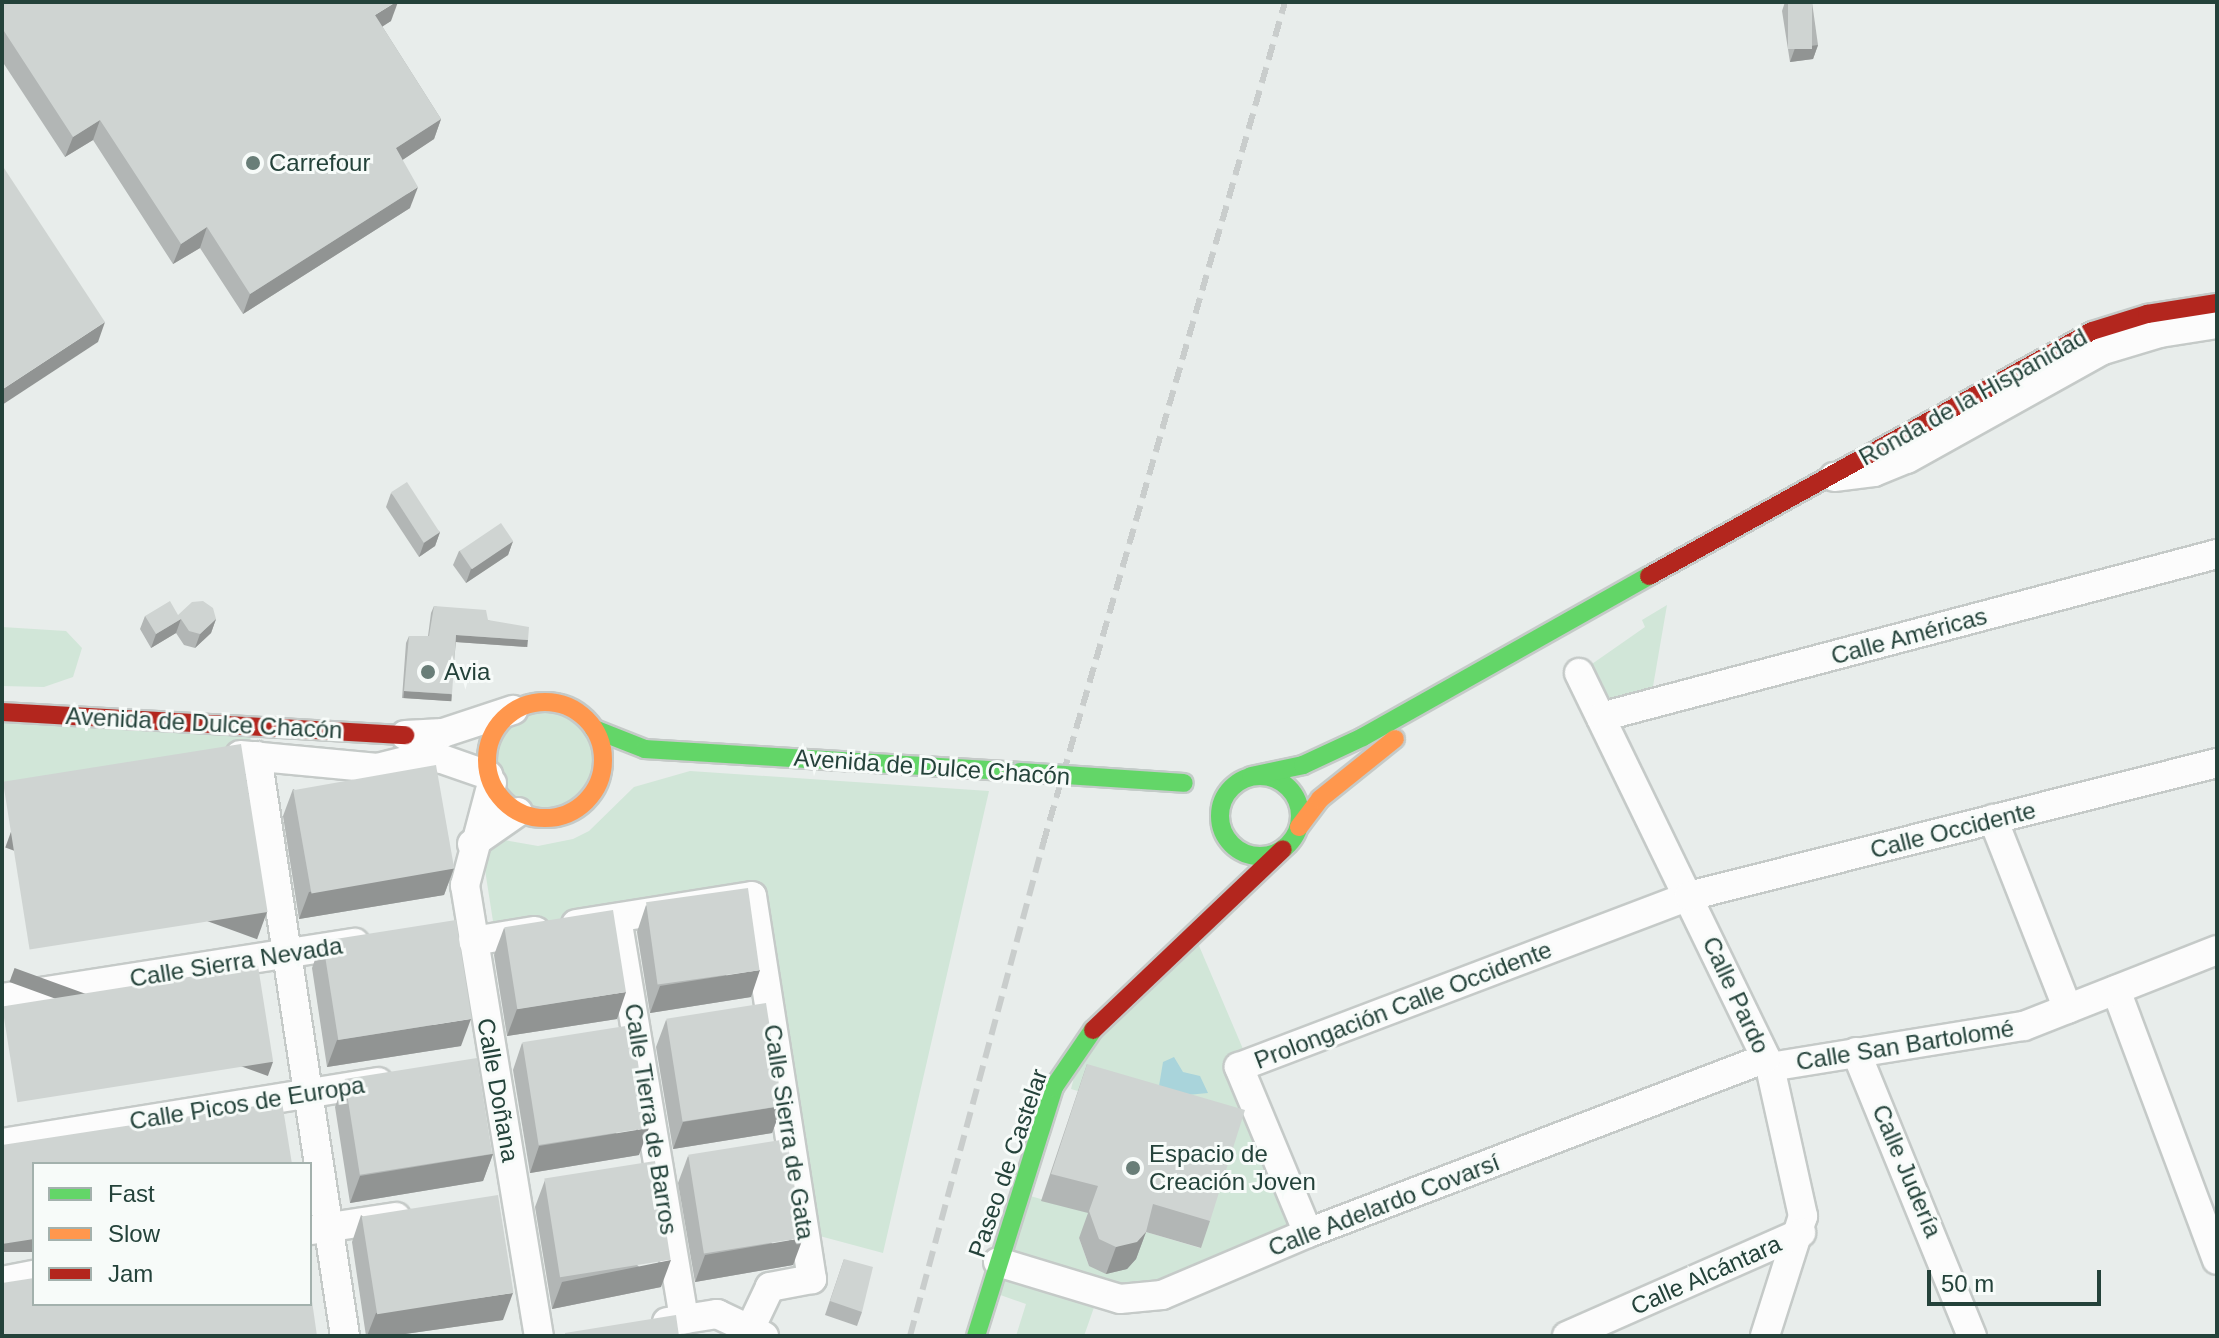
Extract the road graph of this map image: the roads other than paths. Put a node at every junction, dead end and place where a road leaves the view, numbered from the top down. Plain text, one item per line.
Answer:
1 (2217, 303) edge
2 (2217, 324) edge
3 (1825, 478) junction
4 (2217, 554) edge
5 (1482, 670) junction
6 (1579, 673) dead end
7 (513, 710) junction
8 (2, 712) edge
9 (1601, 717) junction
10 (252, 724) junction
11 (594, 729) junction
12 (405, 735) junction
13 (680, 751) junction
14 (207, 756) edge
15 (253, 756) junction
16 (2217, 763) edge
17 (489, 775) junction
18 (1245, 778) junction
19 (599, 782) junction
20 (1184, 783) junction
21 (518, 812) junction
22 (1993, 819) junction
23 (1299, 827) junction
24 (1222, 828) junction
25 (472, 844) junction
26 (1283, 849) junction
27 (1689, 896) junction
28 (617, 918) junction
29 (440, 930) edge
30 (472, 933) junction
31 (378, 939) edge
32 (1175, 949) junction
33 (2217, 950) edge
34 (286, 954) junction
35 (2116, 990) junction
36 (2, 998) edge
37 (2068, 1009) junction
38 (770, 1011) junction
39 (741, 1016) edge
40 (666, 1028) edge
41 (637, 1033) junction
42 (608, 1037) edge
43 (521, 1052) edge
44 (1856, 1052) junction
45 (492, 1060) junction
46 (1768, 1063) junction
47 (462, 1069) edge
48 (400, 1078) edge
49 (307, 1092) junction
50 (2, 1143) edge
51 (791, 1147) junction
52 (762, 1152) edge
53 (689, 1164) edge
54 (659, 1169) junction
55 (631, 1174) edge
56 (544, 1188) edge
57 (516, 1196) junction
58 (485, 1203) edge
59 (422, 1213) edge
60 (319, 1229) edge
61 (1308, 1233) junction
62 (1801, 1233) junction
63 (2217, 1260) edge
64 (998, 1262) junction
65 (32, 1275) edge
66 (2, 1281) edge
67 (679, 1325) edge
68 (635, 1327) edge
69 (758, 1333) edge
70 (345, 1336) edge
71 (539, 1336) edge
72 (976, 1336) edge
73 (1567, 1336) edge
74 (1765, 1336) edge
75 (1972, 1336) edge

1 - 3 street, Ronda de la Hispanidad
2 - 3 street, Ronda de la Hispanidad
3 - 5 street, Ronda de la Hispanidad
4 - 9 street, Calle Américas
5 - 18 street, Ronda de la Hispanidad
5 - 23 street, Ronda de la Hispanidad
6 - 9 street, Calle Pardo
7 - 11 street
7 - 12 street, Avenida de Dulce Chacón
7 - 17 street
8 - 10 street, Avenida de Dulce Chacón
9 - 27 street, Calle Pardo
10 - 12 street, Avenida de Dulce Chacón
10 - 15 street
11 - 13 street, Avenida de Dulce Chacón
11 - 19 street
12 - 17 street, Avenida de Dulce Chacón
13 - 19 street, Avenida de Dulce Chacón
13 - 20 street, Avenida de Dulce Chacón, bridge
14 - 15 street
15 - 17 street
15 - 34 street
16 - 22 street, Calle Occidente
17 - 21 street
17 - 25 street, Calle Doñana
18 - 20 street, Avenida de Dulce Chacón
18 - 23 street
18 - 24 street
19 - 21 street
20 - 24 street
21 - 25 street
22 - 27 street, Calle Occidente
22 - 37 street
23 - 26 street
24 - 26 street
24 - 32 street, Paseo de Castelar
25 - 30 street, Calle Doñana
26 - 32 street, Paseo de Castelar
27 - 46 street, Calle Pardo
27 - 61 street, Prolongación Calle Occidente
28 - 30 street
28 - 38 street, Calle Sierra de Gata
28 - 41 street, Calle Tierra de Barros
29 - 30 street
30 - 45 street, Calle Doñana
31 - 34 street, Calle Sierra Nevada
32 - 64 street, Paseo de Castelar
33 - 35 street, Calle San Bartolomé
34 - 36 street, Calle Sierra Nevada
34 - 49 street
35 - 37 street, Calle San Bartolomé
35 - 63 street
37 - 44 street, Calle San Bartolomé
38 - 39 street
38 - 51 street, Calle Sierra de Gata
40 - 41 street
41 - 42 street
41 - 54 street, Calle Tierra de Barros
43 - 45 street
44 - 46 street, Calle San Bartolomé
44 - 75 street, Calle Judería
45 - 47 street
45 - 57 street, Calle Doñana
46 - 61 street, Calle Adelardo Covarsí
46 - 62 street, Calle Pardo
48 - 49 street, Calle Picos de Europa
49 - 50 street, Calle Picos de Europa
49 - 60 street
51 - 52 street
51 - 69 street, Calle Sierra de Gata
53 - 54 street
54 - 55 street
54 - 67 street, Calle Tierra de Barros
56 - 57 street
57 - 58 street
57 - 71 street, Calle Doñana
59 - 60 street
60 - 70 street
61 - 64 street, Calle Adelardo Covarsí
62 - 73 street, Calle Alcántara
62 - 74 street, Calle Pardo
64 - 72 street, Paseo de Castelar
65 - 66 street
67 - 68 street
67 - 69 street

